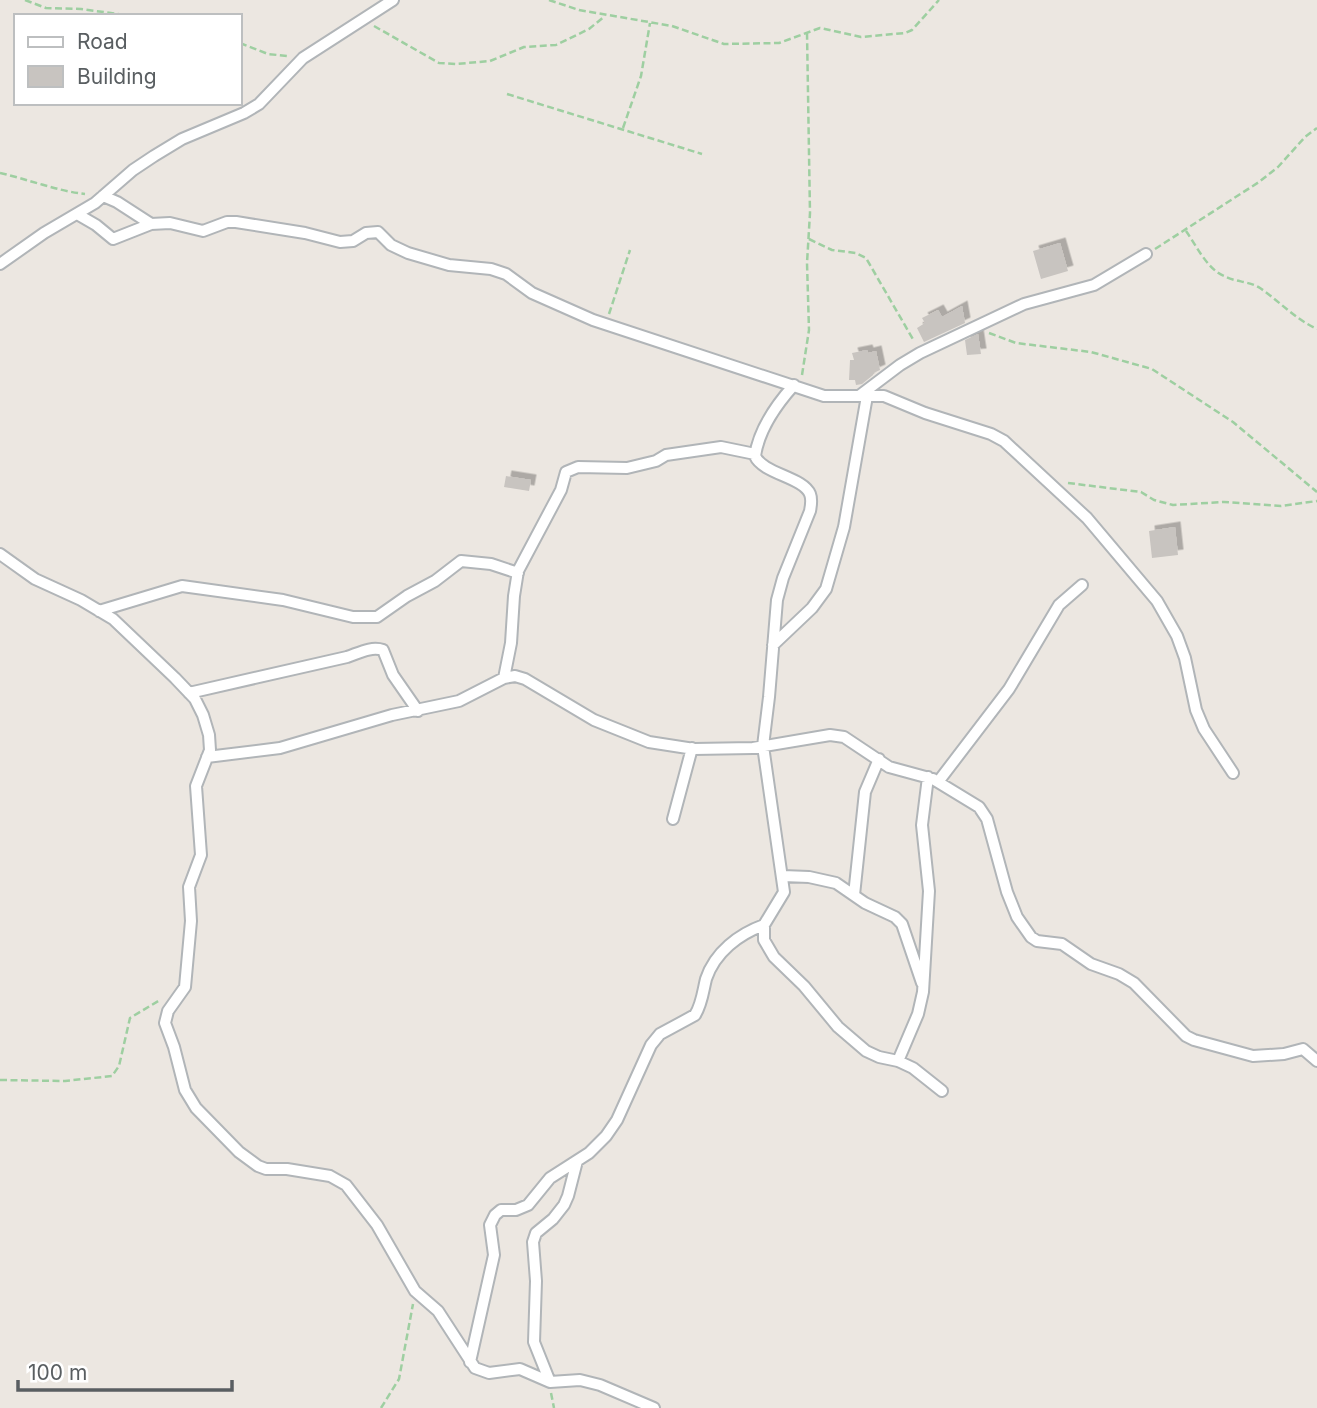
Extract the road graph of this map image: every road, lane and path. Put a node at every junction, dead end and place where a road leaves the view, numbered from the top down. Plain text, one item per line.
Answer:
1 (24, 0) edge
2 (393, 0) edge
3 (549, 0) edge
4 (939, 0) edge
5 (118, 14) edge
6 (606, 15) junction
7 (650, 23) junction
8 (357, 24) junction
9 (807, 32) junction
10 (242, 44) edge
11 (303, 58) junction
12 (506, 94) dead end
13 (1317, 128) edge
14 (622, 129) junction
15 (702, 153) dead end
16 (0, 173) edge
17 (103, 196) junction
18 (76, 214) junction
19 (151, 224) junction
20 (1186, 231) junction
21 (808, 239) junction
22 (630, 250) dead end
23 (1146, 254) joint
24 (0, 264) edge
25 (606, 324) junction
26 (977, 327) junction
27 (1317, 329) edge
28 (920, 353) junction
29 (797, 386) junction
30 (863, 396) junction
31 (755, 454) junction
32 (1041, 477) junction
33 (1317, 492) edge
34 (1317, 500) edge
35 (0, 554) edge
36 (518, 573) junction
37 (1082, 585) dead end
38 (99, 611) junction
39 (774, 645) junction
40 (504, 678) junction
41 (190, 693) junction
42 (418, 711) junction
43 (763, 747) junction
44 (692, 748) junction
45 (207, 757) junction
46 (879, 759) junction
47 (1233, 773) dead end
48 (933, 780) junction
49 (673, 819) dead end
50 (783, 876) junction
51 (854, 895) junction
52 (764, 925) junction
53 (923, 986) junction
54 (163, 998) dead end
55 (898, 1061) junction
56 (1317, 1061) edge
57 (0, 1080) edge
58 (942, 1091) dead end
59 (576, 1161) junction
60 (415, 1291) junction
61 (470, 1362) junction
62 (550, 1382) junction
63 (381, 1408) edge
64 (654, 1408) edge

1 - 5 path
2 - 8 street
3 - 6 path
4 - 9 path
6 - 7 path
6 - 8 path
7 - 9 path
7 - 14 path
8 - 11 street
9 - 21 path
10 - 11 path
11 - 17 street
12 - 14 path
13 - 20 path
14 - 15 path
16 - 17 path
17 - 18 street
17 - 19 street
18 - 19 street
18 - 24 street
19 - 25 street
20 - 23 path
20 - 27 path
21 - 28 path
21 - 29 path
22 - 25 path
23 - 26 street
25 - 29 street
26 - 28 street
26 - 33 path
28 - 30 street
29 - 30 street
29 - 31 street
30 - 32 street
30 - 39 street
31 - 36 street
31 - 39 street
32 - 34 path
32 - 47 street
35 - 38 street
36 - 38 street
36 - 40 street
37 - 48 street
38 - 41 street
39 - 43 street
40 - 42 street
40 - 44 street
41 - 42 street
41 - 45 street
42 - 45 street
43 - 44 street
43 - 46 street
43 - 50 street
44 - 49 street
45 - 60 street
46 - 48 street
46 - 51 street
48 - 53 street
48 - 56 street
50 - 51 street
50 - 52 street
51 - 53 street
52 - 55 street
52 - 59 street
53 - 55 street
54 - 57 path
55 - 58 street
59 - 61 street
59 - 62 street
60 - 61 street
60 - 63 path
61 - 62 street
62 - 64 street

